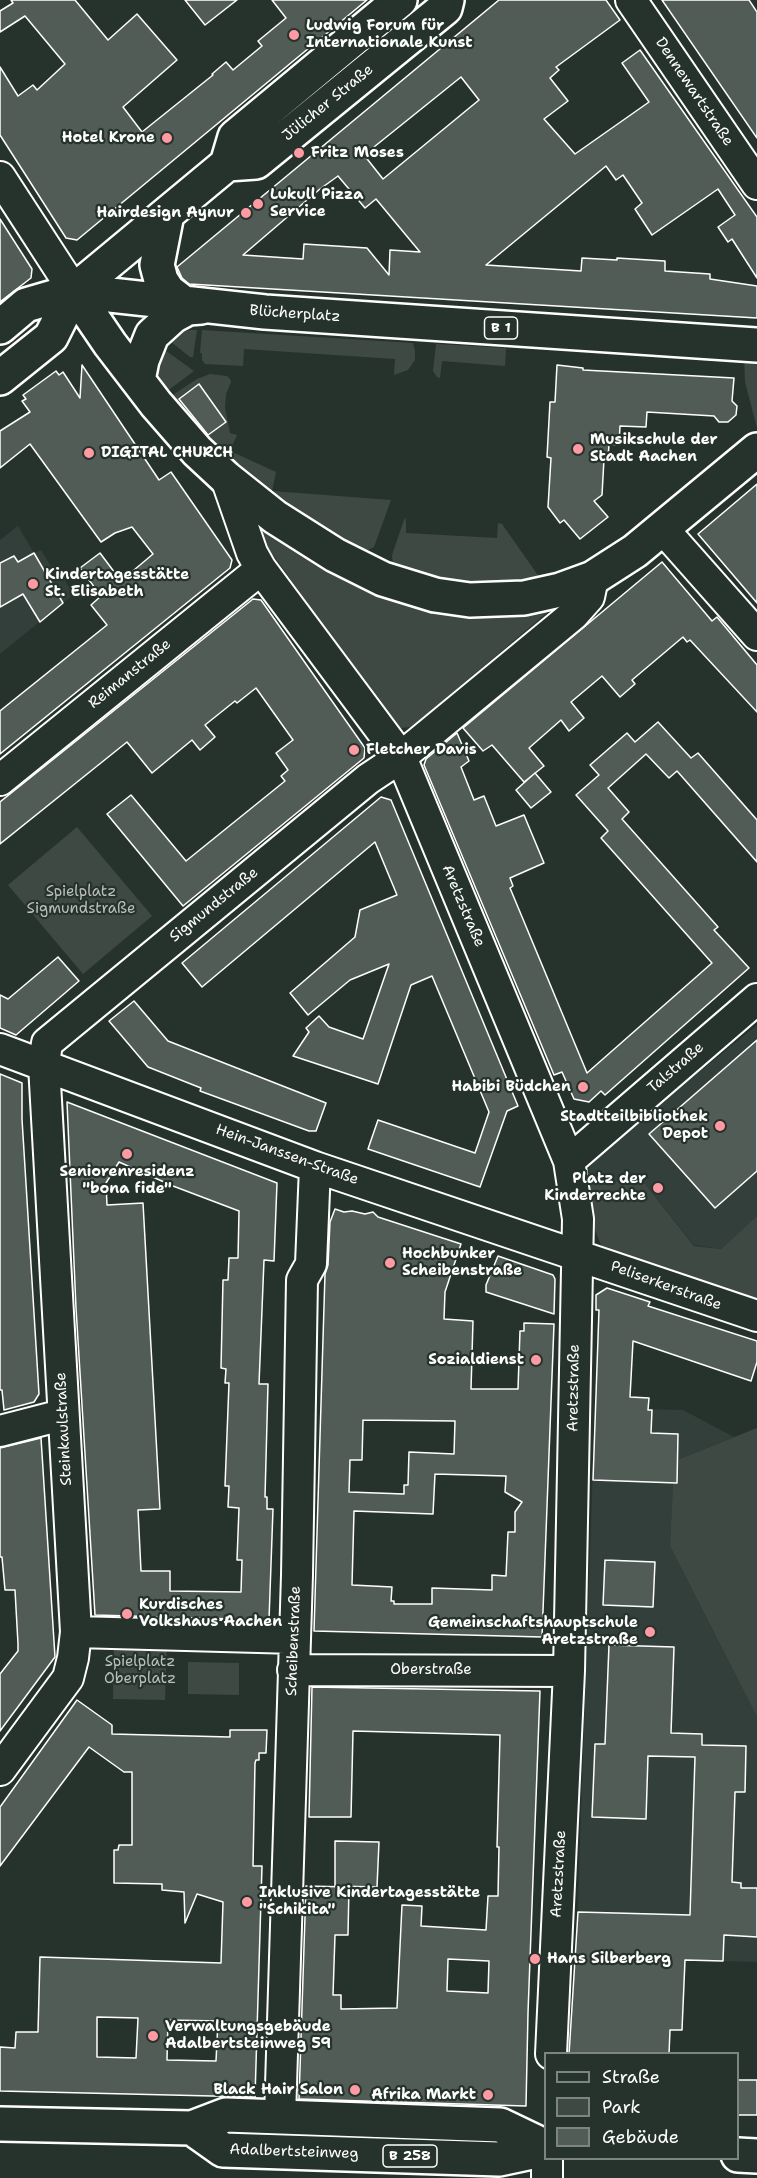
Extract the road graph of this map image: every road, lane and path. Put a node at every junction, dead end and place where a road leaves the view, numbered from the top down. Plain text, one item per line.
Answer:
1 (400, 0) edge
2 (447, 0) edge
3 (631, 0) edge
4 (227, 164) junction
5 (0, 177) edge
6 (757, 184) edge
7 (167, 214) junction
8 (74, 291) junction
9 (194, 305) junction
10 (0, 327) edge
11 (757, 345) edge
12 (0, 378) edge
13 (138, 380) junction
14 (757, 450) edge
15 (226, 478) junction
16 (663, 529) junction
17 (261, 569) junction
18 (593, 578) junction
19 (757, 634) edge
20 (401, 757) junction
21 (0, 780) edge
22 (757, 999) edge
23 (0, 1049) edge
24 (44, 1065) junction
25 (569, 1161) junction
26 (315, 1167) junction
27 (576, 1254) junction
28 (757, 1316) edge
29 (62, 1415) junction
30 (0, 1431) edge
31 (75, 1632) junction
32 (295, 1638) junction
33 (293, 1670) junction
34 (569, 1671) junction
35 (0, 1770) edge
36 (551, 2052) edge
37 (280, 2117) junction
38 (0, 2124) edge
39 (192, 2128) junction
40 (544, 2147) edge
41 (544, 2148) edge
42 (739, 2155) edge
43 (757, 2156) edge
44 (547, 2160) edge
45 (547, 2178) edge

1 - 4 main road
2 - 4 main road, Jülicher Straße
3 - 6 street, Dennewartstraße
4 - 7 main road
5 - 8 street
7 - 8 main road
7 - 9 main road
8 - 9 main road, Blücherplatz / B 1
8 - 10 main road, B 1
8 - 12 main road
8 - 13 main road
9 - 11 main road, Blücherplatz / B 1
9 - 13 main road
13 - 15 main road
14 - 16 main road
15 - 17 street
15 - 18 main road
16 - 18 main road
16 - 19 street
17 - 20 street
17 - 21 street, Reimanstraße
18 - 20 street
20 - 24 street, Sigmundstraße
20 - 25 street, Aretzstraße
22 - 25 street, Talstraße
23 - 24 street, Hein-Janssen-Straße
24 - 26 street, Hein-Janssen-Straße
24 - 29 street, Steinkaulstraße
25 - 27 street, Aretzstraße
26 - 27 street, Hein-Janssen-Straße
26 - 32 street, Scheibenstraße
27 - 28 street, Peliserkerstraße
27 - 34 street, Aretzstraße
29 - 30 street
29 - 31 street, Steinkaulstraße
31 - 32 street
31 - 35 street, Steinkaulstraße
32 - 33 street, Scheibenstraße
33 - 34 street, Oberstraße
33 - 37 street, Scheibenstraße
34 - 36 street, Aretzstraße
37 - 39 main road, Adalbertsteinweg / B 258
37 - 40 main road, Adalbertsteinweg / B 258
38 - 39 main road, Adalbertsteinweg / B 258
39 - 41 main road, Adalbertsteinweg / B 258
42 - 43 main road
44 - 45 street

